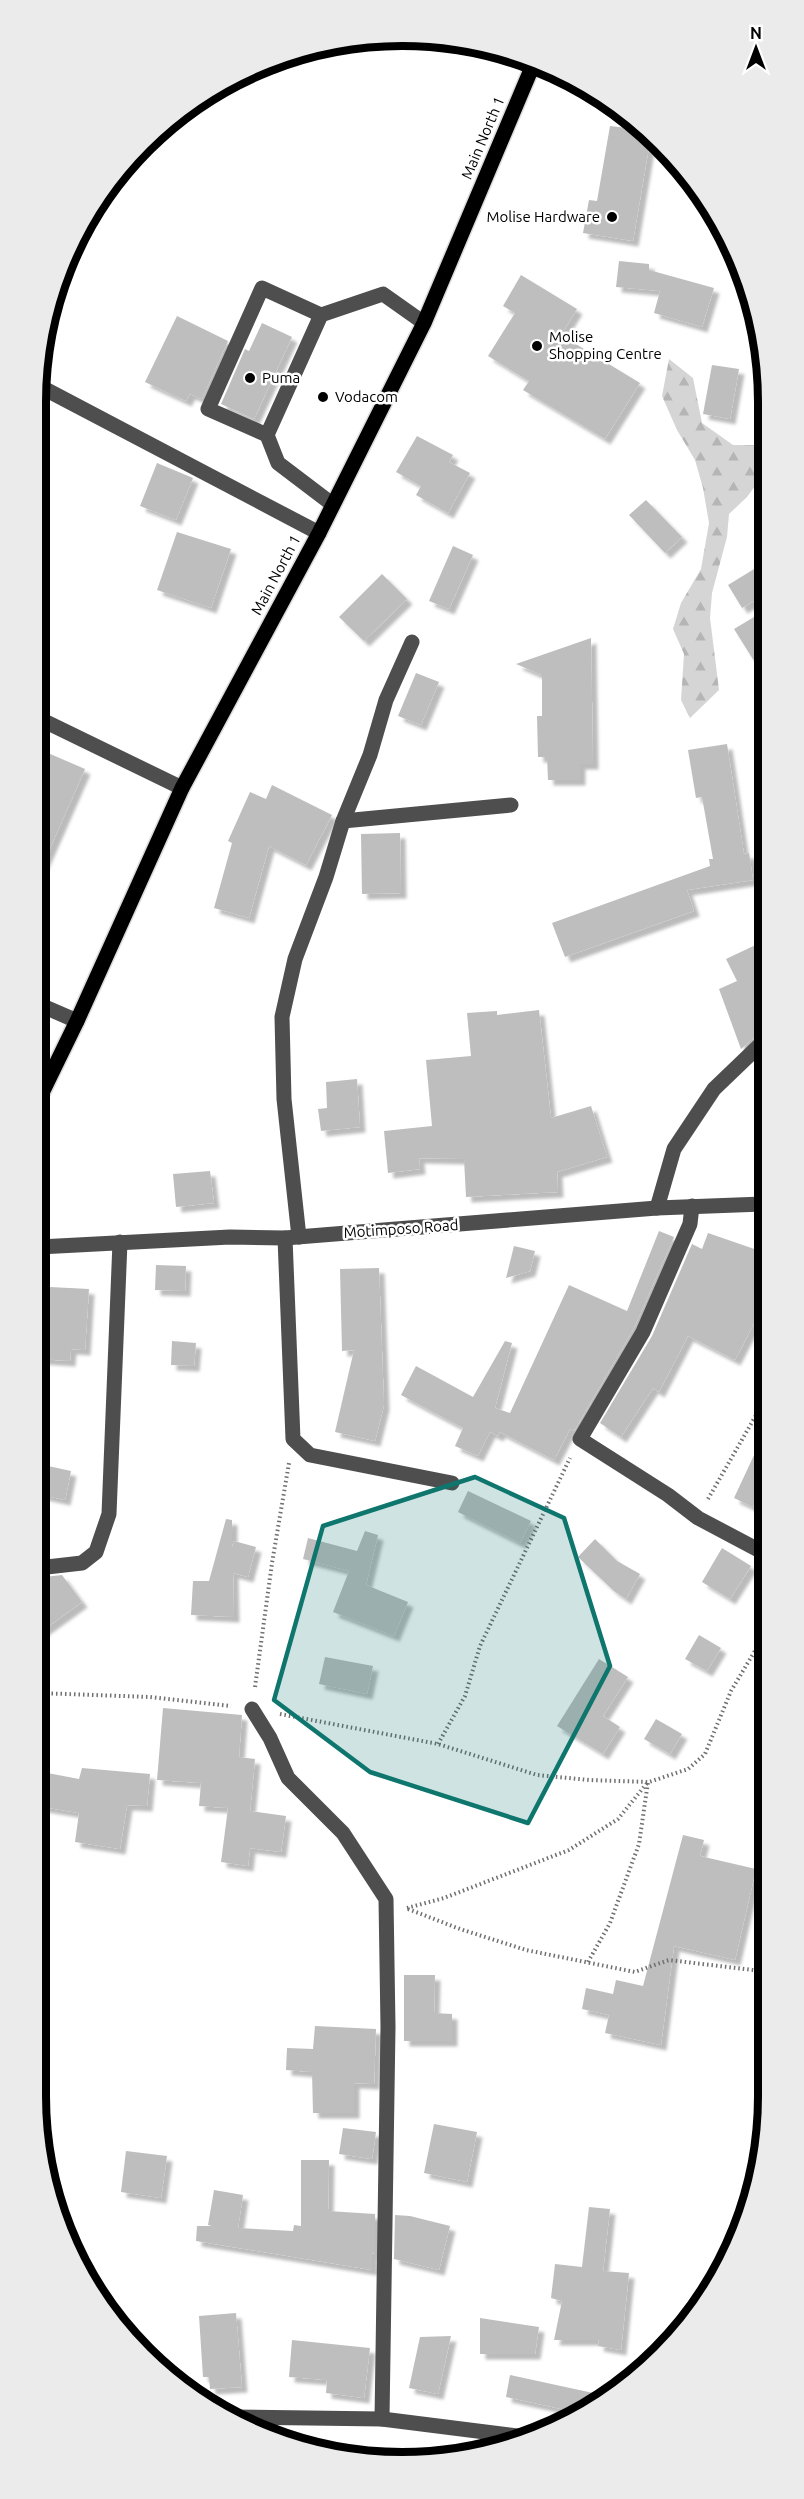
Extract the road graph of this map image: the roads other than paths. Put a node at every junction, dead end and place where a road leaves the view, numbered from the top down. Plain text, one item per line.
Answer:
1 (530, 71) edge
2 (321, 315) junction
3 (424, 323) junction
4 (47, 390) edge
5 (267, 435) junction
6 (332, 504) junction
7 (319, 532) junction
8 (412, 642) dead end
9 (46, 722) edge
10 (182, 789) junction
11 (511, 805) dead end
12 (343, 821) junction
13 (46, 1008) edge
14 (78, 1021) junction
15 (758, 1047) edge
16 (46, 1086) edge
17 (758, 1204) edge
18 (692, 1206) junction
19 (657, 1208) junction
20 (292, 1237) junction
21 (120, 1242) junction
22 (46, 1247) edge
23 (452, 1483) dead end
24 (758, 1550) edge
25 (46, 1567) edge
26 (252, 1709) road end
27 (248, 2417) edge
28 (382, 2419) junction
29 (511, 2435) edge

1 - 3 main road, Main North 1
2 - 3 street
2 - 5 street
2 - 5 street
3 - 6 main road, Main North 1
4 - 7 street
5 - 6 street
6 - 7 main road, Main North 1
7 - 10 main road, Main North 1
8 - 12 street
9 - 10 street
10 - 14 main road, Main North 1
11 - 12 street
12 - 20 street
13 - 14 street
14 - 16 main road, Main North 1
15 - 19 street
17 - 18 street, Motimposo Road
18 - 19 street, Motimposo Road
18 - 24 street
19 - 20 street, Motimposo Road
20 - 21 street, Motimposo Road
20 - 23 street
21 - 22 street, Motimposo Road
21 - 25 street
26 - 28 street
27 - 28 street
28 - 29 street

